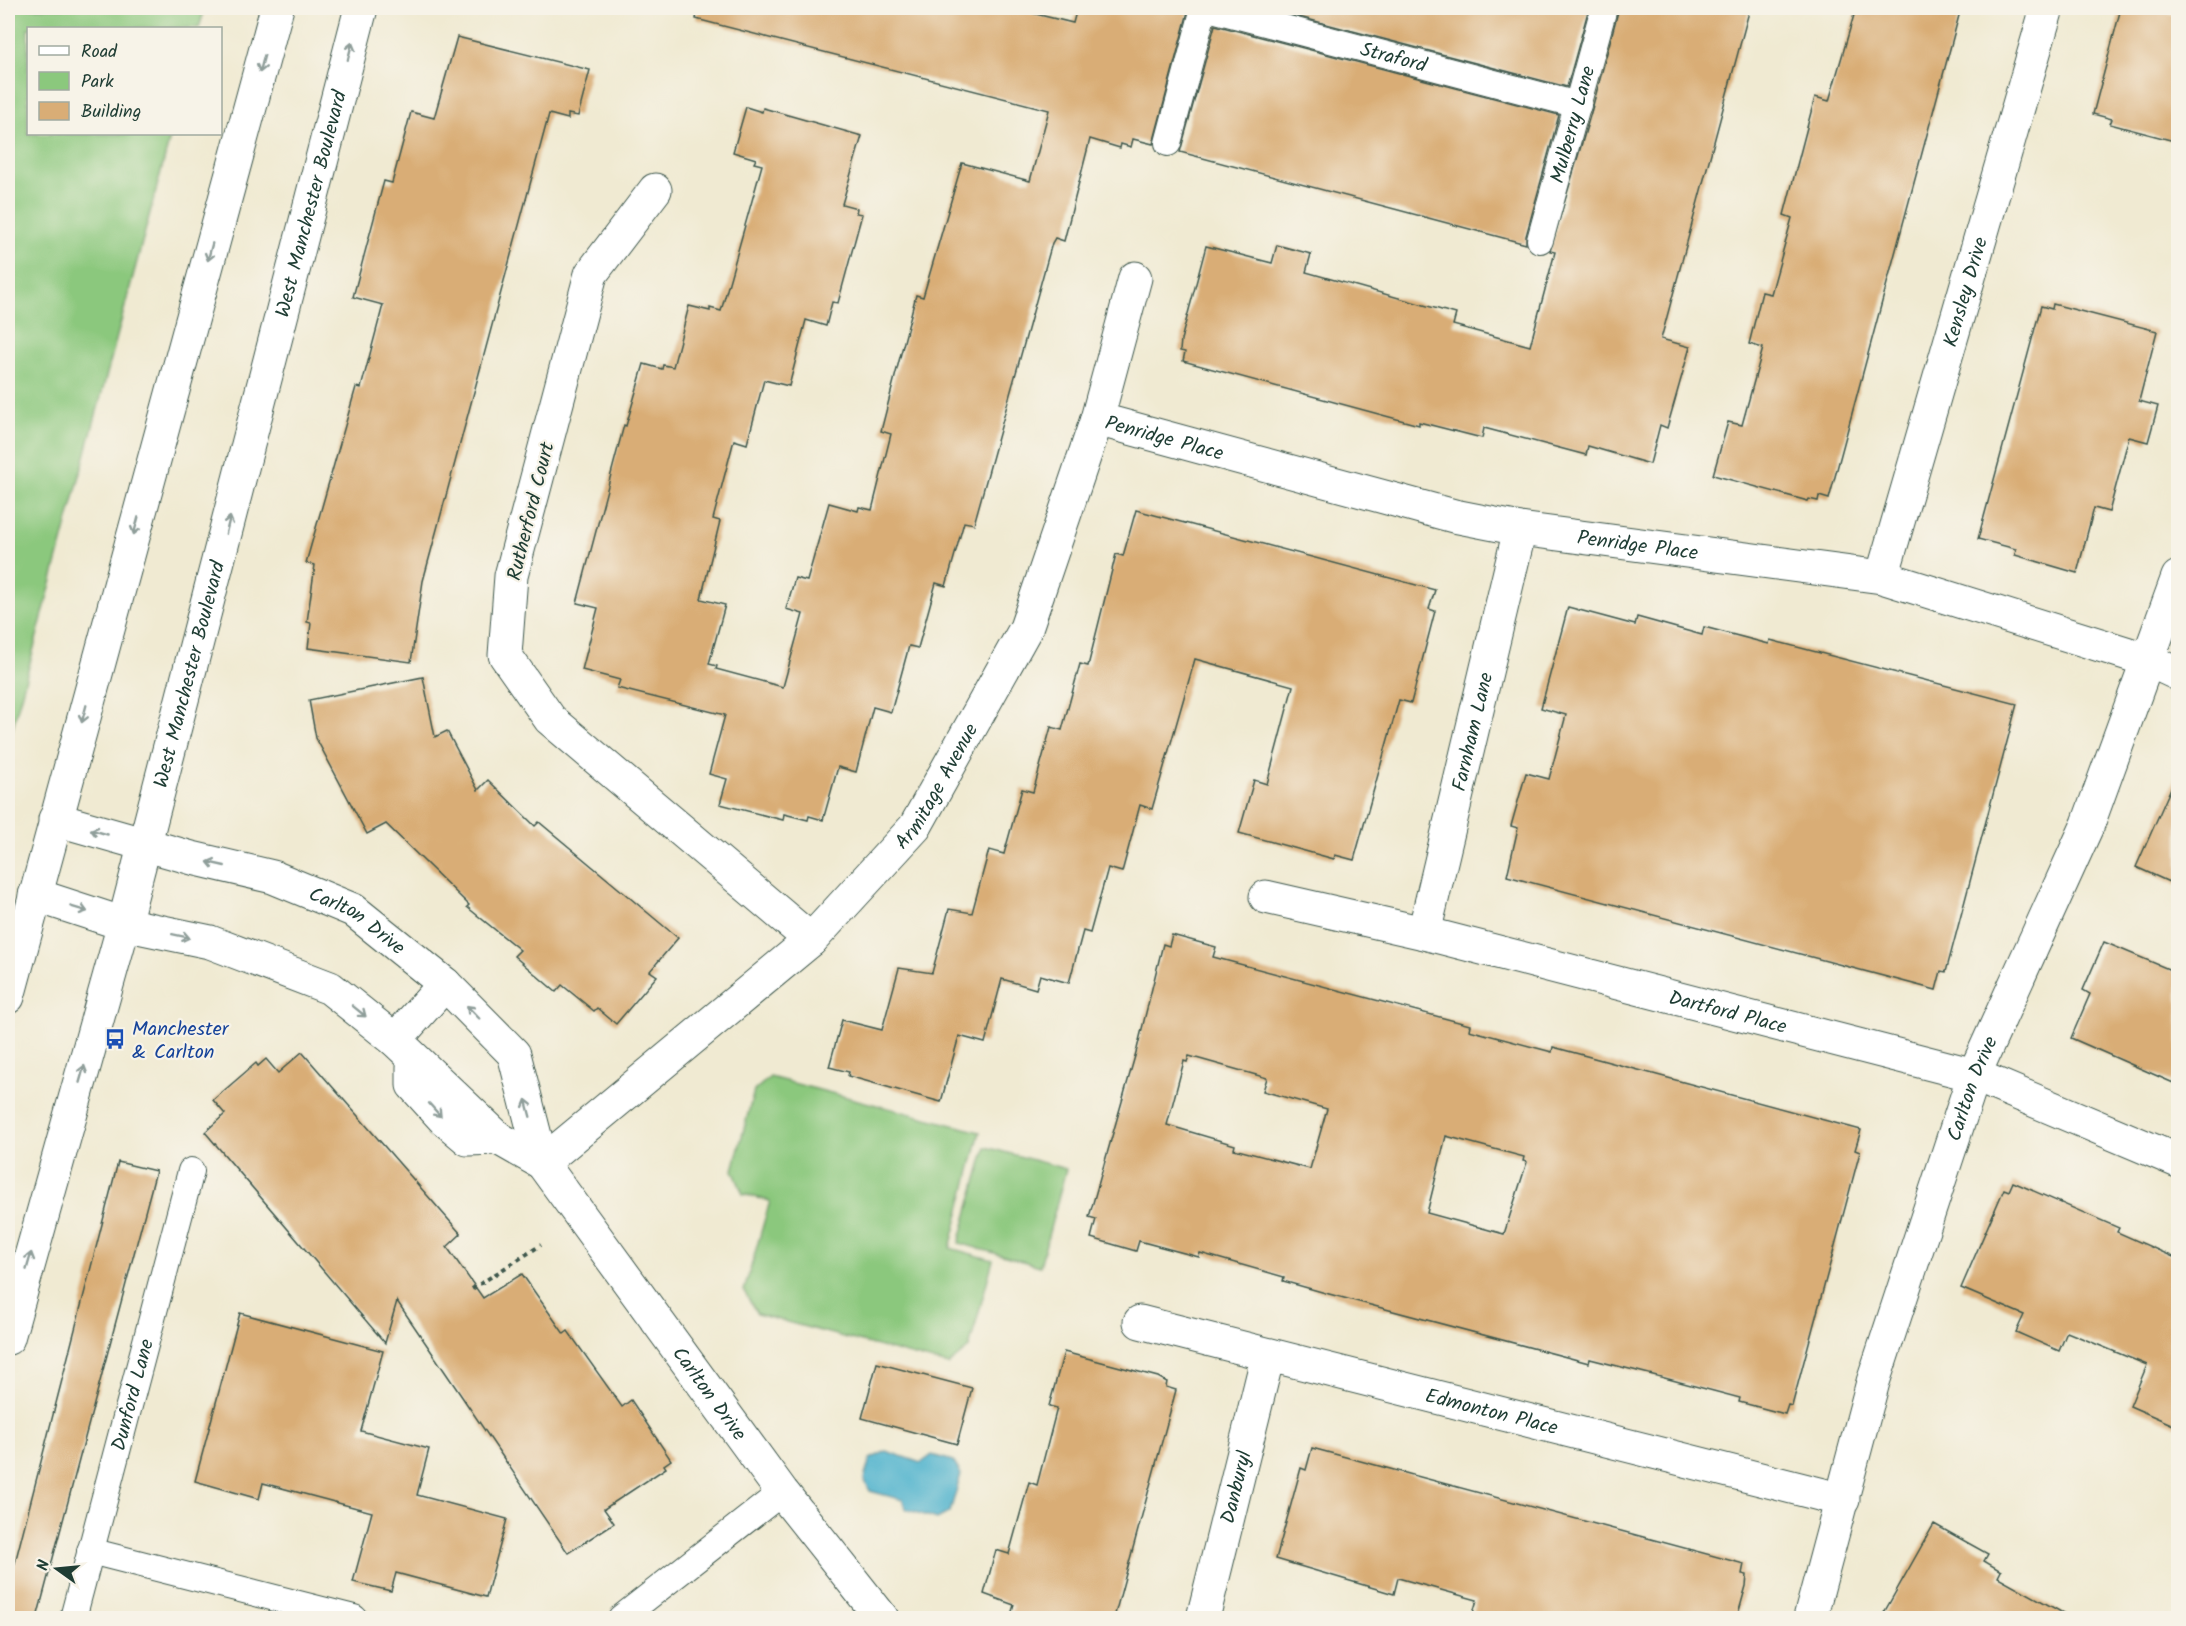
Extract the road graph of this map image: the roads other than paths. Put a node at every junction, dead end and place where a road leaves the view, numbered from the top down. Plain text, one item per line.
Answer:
1 (277, 8) edge
2 (361, 8) edge
3 (1203, 8) edge
4 (1208, 8) edge
5 (1604, 8) edge
6 (2047, 8) edge
7 (1578, 105) junction
8 (1168, 144) dead end
9 (655, 190) dead end
10 (1540, 240) dead end
11 (1135, 278) dead end
12 (1097, 419) junction
13 (1520, 529) junction
14 (1882, 577) junction
15 (2178, 577) edge
16 (2148, 660) junction
17 (2178, 674) edge
18 (55, 819) junction
19 (143, 845) junction
20 (35, 895) junction
21 (1266, 897) dead end
22 (124, 924) junction
23 (1424, 933) junction
24 (811, 940) junction
25 (445, 984) junction
26 (8, 997) edge
27 (404, 1050) junction
28 (1974, 1075) junction
29 (2178, 1161) edge
30 (542, 1163) junction
31 (191, 1171) dead end
32 (1140, 1322) dead end
33 (8, 1338) edge
34 (1268, 1354) junction
35 (782, 1492) junction
36 (1843, 1500) junction
37 (90, 1551) junction
38 (73, 1618) edge
39 (354, 1618) edge
40 (621, 1618) edge
41 (882, 1618) edge
42 (1203, 1618) edge
43 (1810, 1618) edge

1 -> 18 street
19 -> 2 street, West Manchester Boulevard
3 - 8 lane
4 - 7 lane, Straford
5 - 7 lane, Mulberry Lane
6 - 14 street, Kensley Drive
7 - 10 lane, Mulberry Lane
9 - 24 street, Rutherford Court
11 - 12 street, Armitage Avenue
12 - 13 street, Penridge Place
12 - 24 street, Armitage Avenue
13 - 14 street, Penridge Place
13 - 23 street, Farnham Lane
14 - 16 street, Penridge Place
15 - 16 street, Carlton Drive
16 - 17 street, Penridge Place
16 - 28 street, Carlton Drive
19 -> 18 street, Carlton Drive
18 - 20 street
19 - 22 street, West Manchester Boulevard
25 -> 19 street, Carlton Drive
20 -> 22 street, Carlton Drive
20 - 26 street
21 - 23 street, Dartford Place
22 -> 27 street, Carlton Drive
33 -> 22 street, West Manchester Boulevard
23 - 28 street, Dartford Place
24 - 30 street, Armitage Avenue
25 - 27 street
30 -> 25 street, Carlton Drive
27 -> 30 street, Carlton Drive
28 - 29 street, Dartford Place
28 - 36 street, Carlton Drive
30 - 35 street, Carlton Drive
31 - 37 lane, Dunford Lane
32 - 34 street, Edmonton Place
34 - 36 street, Edmonton Place
34 - 42 street, Danburyl
35 - 40 lane
35 - 41 street, Carlton Drive
36 - 43 street, Carlton Drive
37 - 38 lane, Dunford Lane
37 - 39 lane

